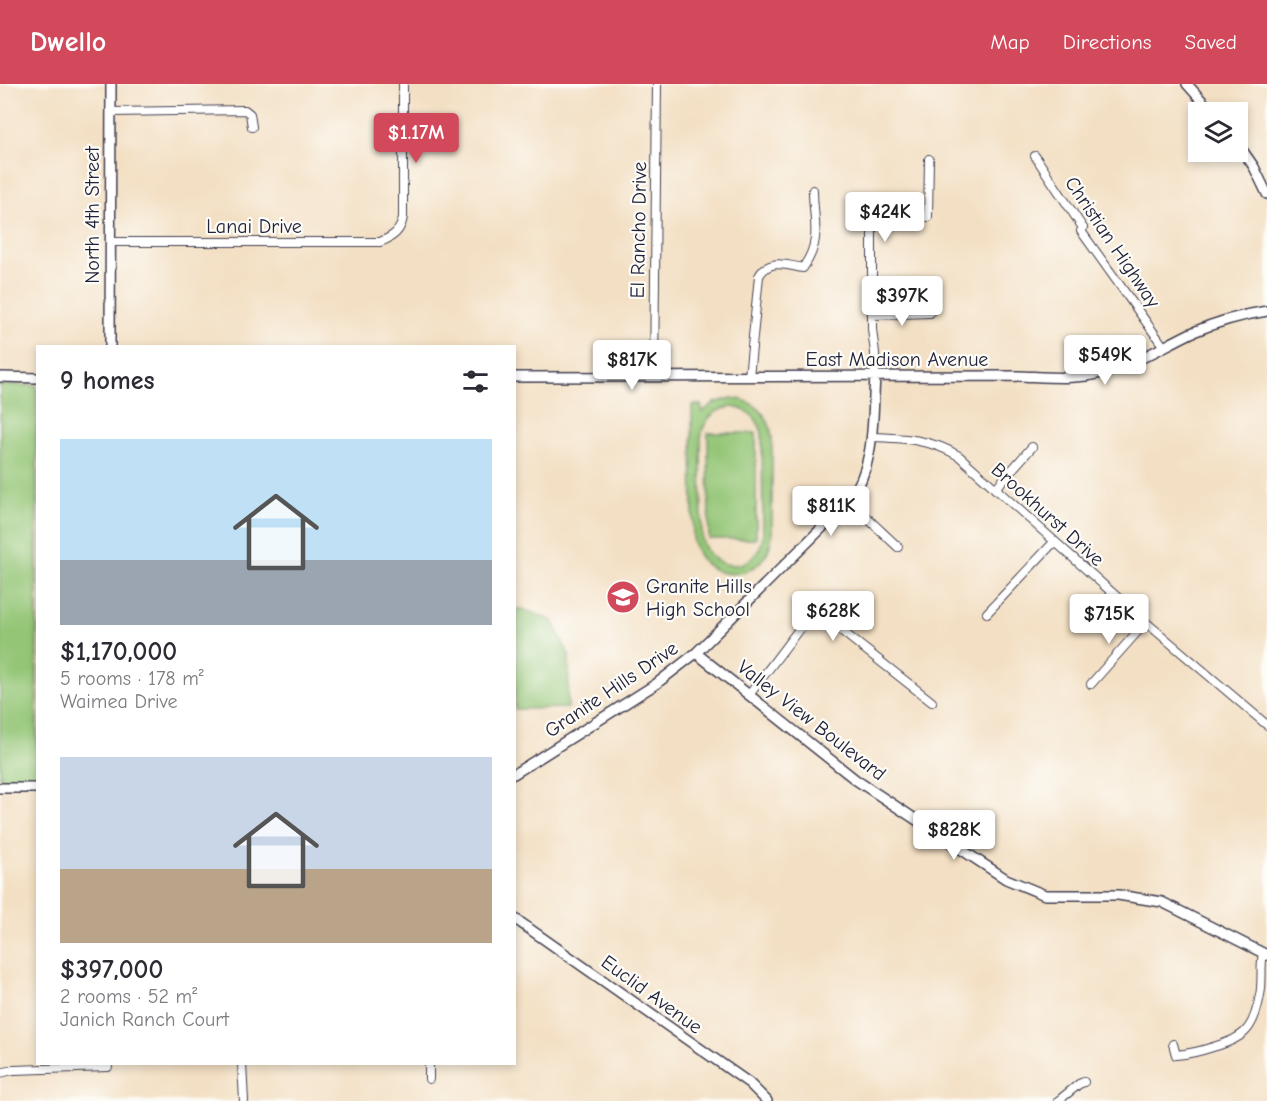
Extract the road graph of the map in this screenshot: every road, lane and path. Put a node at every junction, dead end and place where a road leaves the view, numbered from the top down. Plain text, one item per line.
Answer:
1 (111, 84) edge
2 (403, 84) edge
3 (657, 84) edge
4 (1187, 84) edge
5 (1203, 102) edge
6 (111, 112) junction
7 (252, 127) dead end
8 (1035, 156) dead end
9 (1248, 158) edge
10 (929, 159) dead end
11 (813, 190) dead end
12 (1267, 194) edge
13 (111, 242) junction
14 (1267, 311) edge
15 (930, 313) dead end
16 (872, 315) junction
17 (110, 345) edge
18 (1164, 347) junction
19 (0, 377) edge
20 (516, 377) edge
21 (654, 377) junction
22 (749, 377) junction
23 (874, 377) junction
24 (36, 378) edge
25 (871, 437) junction
26 (1032, 447) dead end
27 (995, 489) junction
28 (849, 501) junction
29 (1054, 542) junction
30 (898, 547) dead end
31 (987, 613) dead end
32 (1146, 622) junction
33 (696, 652) junction
34 (1091, 684) dead end
35 (749, 695) junction
36 (932, 702) dead end
37 (1267, 725) edge
38 (516, 773) edge
39 (0, 788) edge
40 (36, 788) edge
41 (516, 919) edge
42 (1265, 954) edge
43 (1173, 1044) dead end
44 (242, 1065) edge
45 (429, 1065) edge
46 (108, 1067) dead end
47 (0, 1073) edge
48 (429, 1079) dead end
49 (1084, 1082) dead end
50 (244, 1101) edge
51 (767, 1101) edge
52 (1058, 1101) edge

1 - 6 street, North 4th Street
2 - 13 street, Lanai Drive
3 - 21 street, El Rancho Drive
4 - 5 street
6 - 7 street
6 - 13 street, North 4th Street
8 - 18 street, Christian Highway
9 - 12 street
10 - 16 street, Granite Hills Drive
11 - 22 street
13 - 17 street, North 4th Street
14 - 18 street, East Madison Avenue
15 - 16 street
16 - 23 street, Granite Hills Drive
18 - 23 street, East Madison Avenue
19 - 24 street
20 - 21 street, East Madison Avenue
21 - 22 street, East Madison Avenue
22 - 23 street, East Madison Avenue
23 - 25 street, Granite Hills Drive
25 - 27 street, Brookhurst Drive
25 - 28 street, Granite Hills Drive
26 - 27 street
27 - 29 street, Brookhurst Drive
28 - 30 street
28 - 33 street, Granite Hills Drive
29 - 31 street
29 - 32 street, Brookhurst Drive
32 - 34 street
32 - 37 street, Brookhurst Drive
33 - 35 street, Valley View Boulevard
33 - 38 street, Granite Hills Drive
35 - 36 street
35 - 42 street, Valley View Boulevard
39 - 40 street
41 - 51 street, Euclid Avenue
42 - 43 street
44 - 50 street
45 - 48 street
46 - 47 street
49 - 52 street

